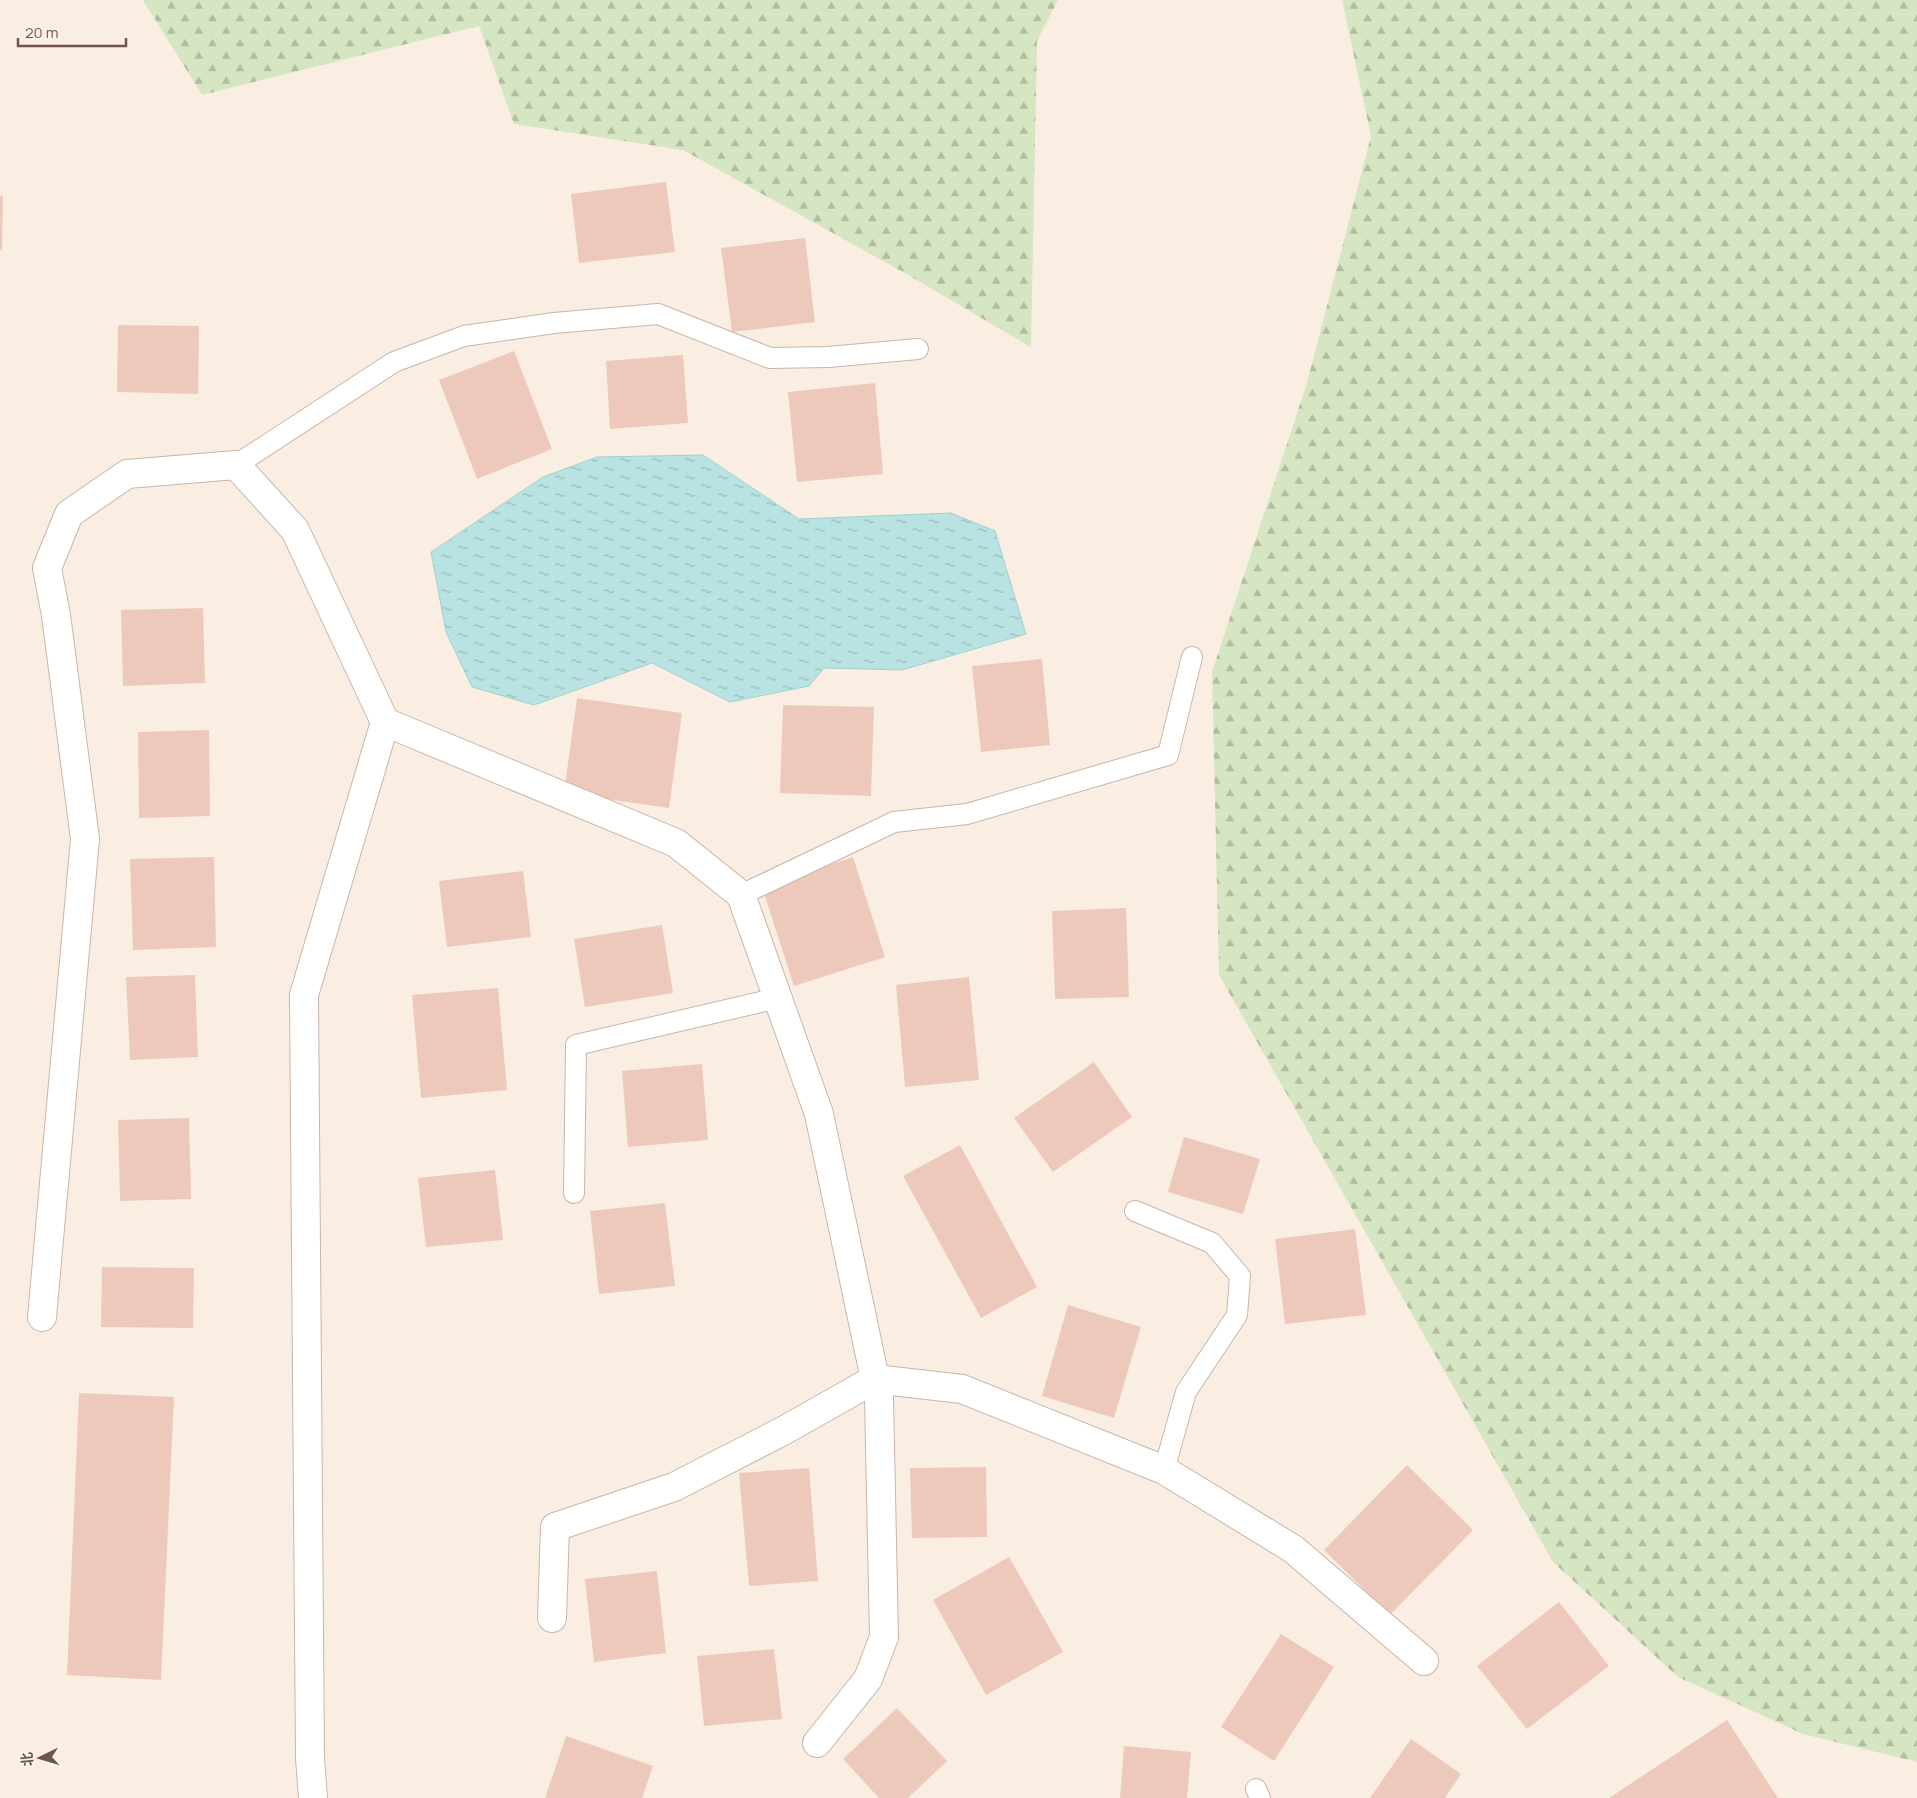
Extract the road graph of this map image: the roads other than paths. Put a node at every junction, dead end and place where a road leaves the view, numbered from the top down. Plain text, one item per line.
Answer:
1 (918, 349) dead end
2 (236, 465) junction
3 (1192, 657) dead end
4 (385, 722) junction
5 (741, 896) junction
6 (778, 998) junction
7 (574, 1193) dead end
8 (1135, 1211) dead end
9 (42, 1317) dead end
10 (875, 1379) junction
11 (1164, 1470) junction
12 (552, 1618) dead end
13 (1424, 1661) dead end
14 (817, 1743) dead end
15 (313, 1798) edge

1 - 2 lane
2 - 4 street
2 - 9 street
3 - 5 lane
4 - 5 street
4 - 15 street
5 - 6 street
6 - 7 lane
6 - 10 street
8 - 11 lane
10 - 11 street
10 - 12 street
10 - 14 street
11 - 13 street

